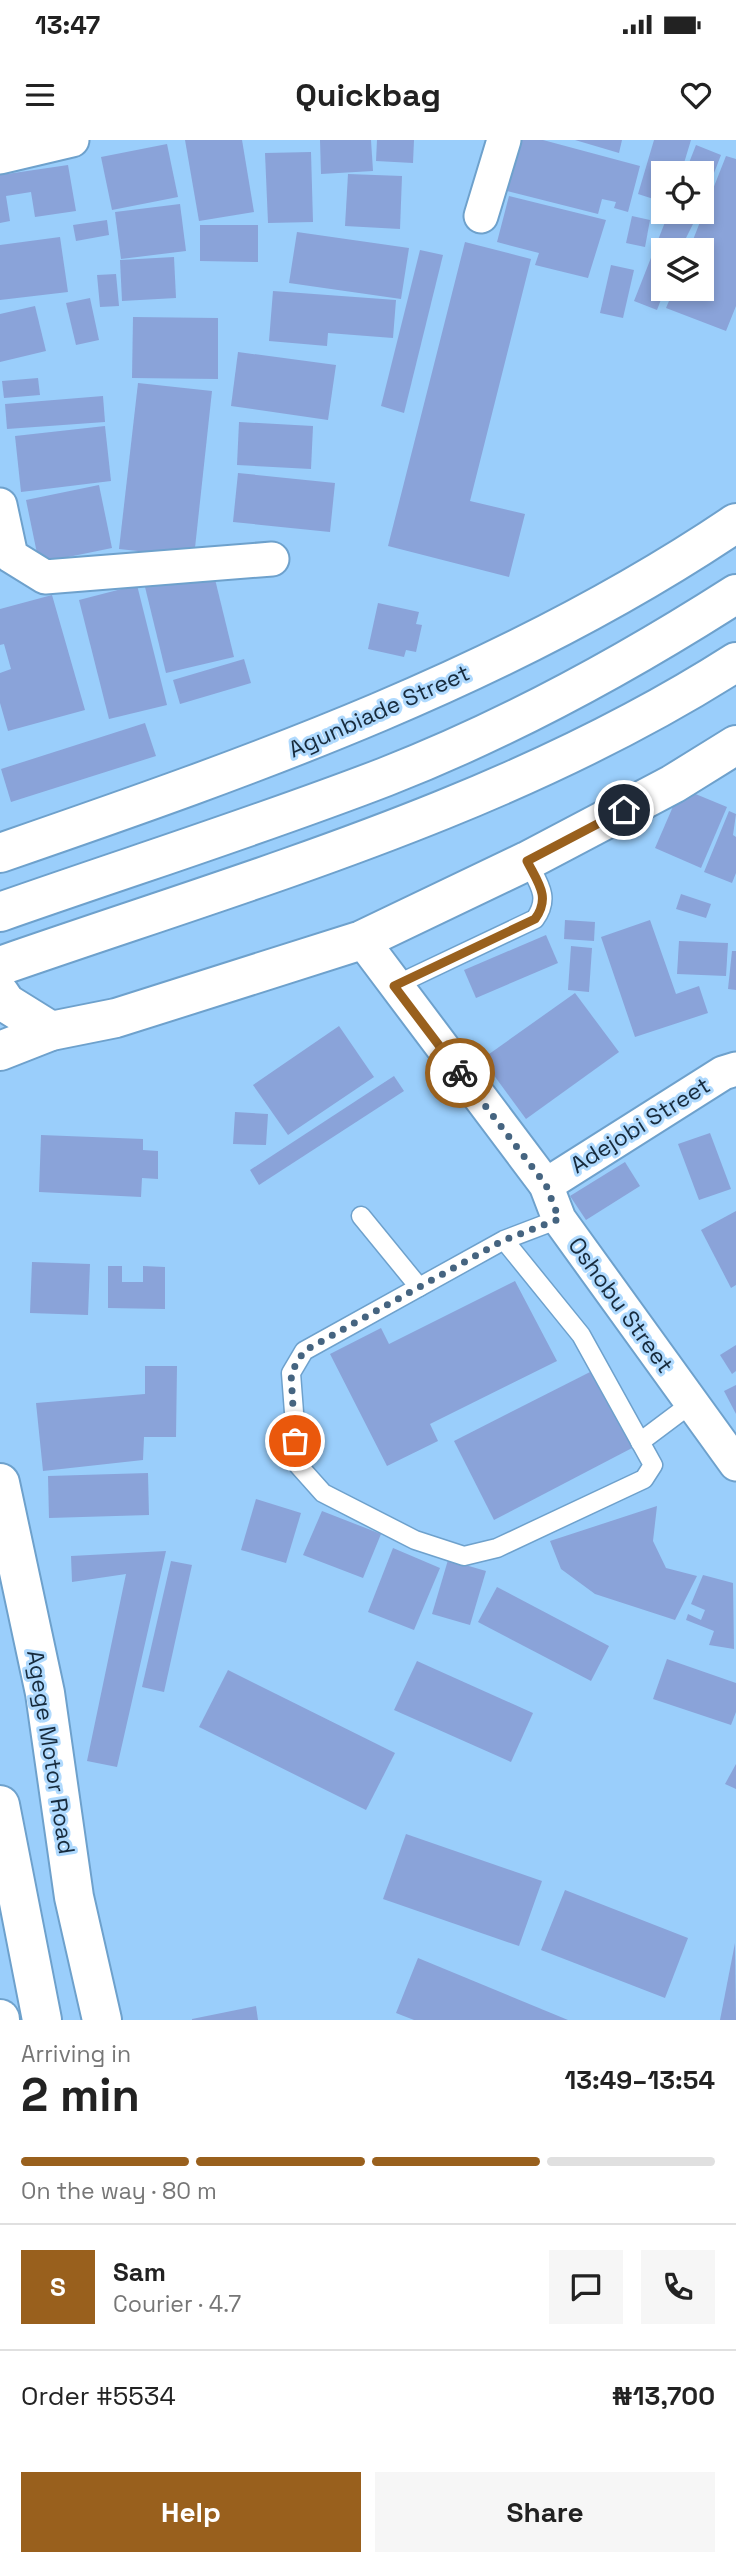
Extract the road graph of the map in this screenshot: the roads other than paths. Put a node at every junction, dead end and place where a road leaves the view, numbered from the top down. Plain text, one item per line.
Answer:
1 (72, 140) edge
2 (504, 140) edge
3 (0, 158) edge
4 (481, 216) dead end
5 (0, 505) edge
6 (736, 523) edge
7 (272, 559) dead end
8 (736, 594) edge
9 (736, 662) edge
10 (736, 746) edge
11 (0, 853) edge
12 (527, 861) junction
13 (0, 912) edge
14 (362, 940) junction
15 (0, 966) edge
16 (394, 986) junction
17 (0, 994) edge
18 (51, 1031) junction
19 (0, 1051) edge
20 (736, 1069) edge
21 (546, 1185) junction
22 (361, 1216) dead end
23 (559, 1219) junction
24 (504, 1240) junction
25 (419, 1287) junction
26 (692, 1403) junction
27 (640, 1442) junction
28 (736, 1464) edge
29 (0, 1483) edge
30 (0, 1805) edge
31 (42, 2020) edge
32 (102, 2020) edge

1 - 3 street
2 - 4 street
5 - 7 street
6 - 11 main road, Agunbiade Street
8 - 13 main road
9 - 15 main road
10 - 12 main road
12 - 14 main road
12 - 16 lane
14 - 16 street, Oshobu Street
14 - 18 main road
16 - 21 street, Oshobu Street
17 - 18 main road
18 - 19 main road
20 - 21 street, Adejobi Street
21 - 23 street, Oshobu Street
22 - 25 lane
23 - 24 lane
23 - 26 street, Oshobu Street
24 - 25 lane
24 - 27 lane
25 - 27 lane
26 - 27 lane
26 - 28 street, Oshobu Street
29 - 32 main road, Agege Motor Road
30 - 31 main road

